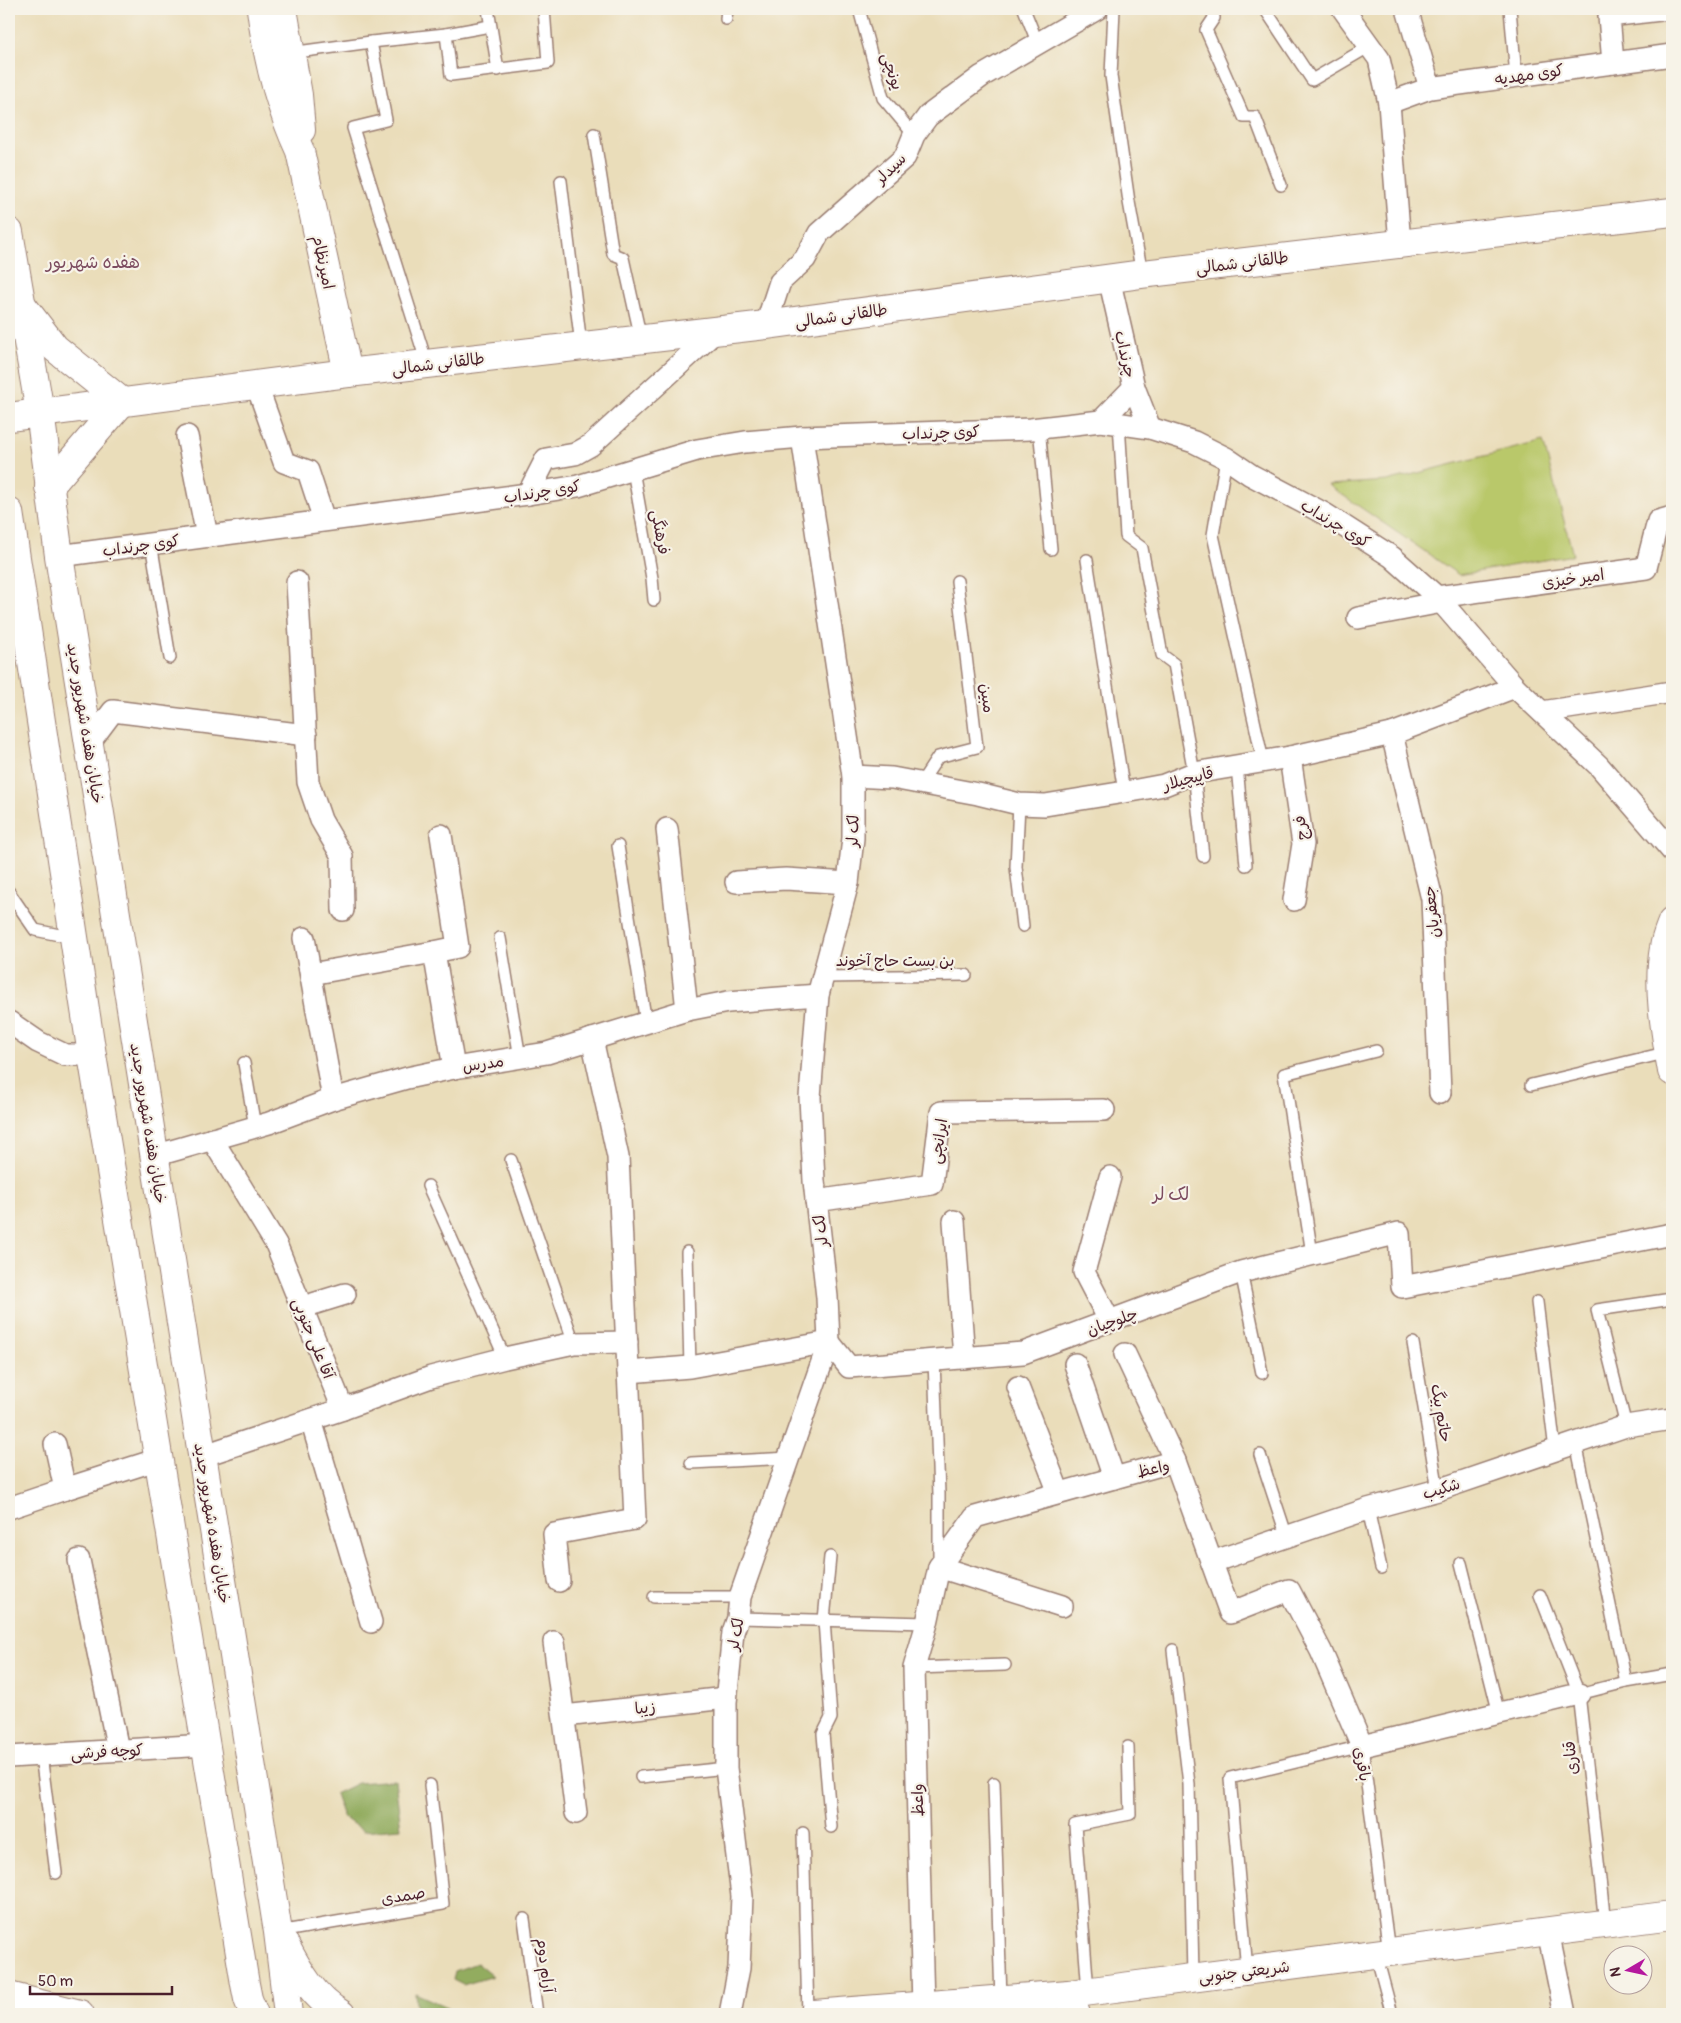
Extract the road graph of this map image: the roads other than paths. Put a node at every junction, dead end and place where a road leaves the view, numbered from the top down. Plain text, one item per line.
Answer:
1 (261, 9) edge
2 (283, 9) edge
3 (488, 9) edge
4 (544, 9) edge
5 (858, 9) edge
6 (1024, 9) edge
7 (1097, 9) edge
8 (1114, 9) edge
9 (1213, 9) edge
10 (1265, 9) edge
11 (1343, 9) edge
12 (1407, 9) edge
13 (1510, 9) edge
14 (1670, 9) edge
15 (1672, 16) edge
16 (490, 26) junction
17 (446, 34) junction
18 (370, 42) junction
19 (1038, 44) junction
20 (1370, 46) junction
21 (290, 53) junction
22 (1672, 55) edge
23 (1613, 63) junction
24 (498, 70) junction
25 (1516, 76) junction
26 (1430, 88) junction
27 (1388, 103) junction
28 (594, 134) dead end
29 (914, 135) junction
30 (300, 151) junction
31 (561, 181) dead end
32 (1281, 186) dead end
33 (1672, 212) edge
34 (9, 232) edge
35 (1400, 244) junction
36 (1142, 274) junction
37 (1108, 278) junction
38 (20, 302) junction
39 (766, 325) junction
40 (717, 330) junction
41 (641, 339) junction
42 (581, 345) junction
43 (427, 364) junction
44 (348, 373) junction
45 (258, 386) junction
46 (1134, 387) junction
47 (122, 402) junction
48 (40, 412) junction
49 (9, 417) edge
50 (1110, 422) junction
51 (1039, 428) junction
52 (1150, 428) junction
53 (187, 436) dead end
54 (802, 437) junction
55 (1226, 458) junction
56 (634, 470) junction
57 (49, 487) junction
58 (528, 494) junction
59 (9, 512) edge
60 (1672, 517) edge
61 (324, 520) junction
62 (207, 536) junction
63 (152, 543) junction
64 (1051, 549) dead end
65 (59, 556) junction
66 (1087, 560) dead end
67 (957, 581) dead end
68 (297, 582) dead end
69 (16, 596) edge
70 (1440, 599) junction
71 (654, 600) dead end
72 (1358, 618) dead end
73 (170, 658) dead end
74 (1515, 687) junction
75 (1672, 692) edge
76 (1542, 712) junction
77 (1392, 734) junction
78 (306, 735) junction
79 (89, 743) junction
80 (1290, 757) junction
81 (1263, 761) junction
82 (1237, 766) junction
83 (1194, 773) junction
84 (853, 776) junction
85 (921, 784) junction
86 (1124, 792) junction
87 (1019, 804) junction
88 (667, 828) dead end
89 (441, 835) dead end
90 (618, 846) dead end
91 (1672, 851) edge
92 (1203, 856) dead end
93 (1246, 865) dead end
94 (736, 882) dead end
95 (848, 883) junction
96 (9, 892) edge
97 (1294, 900) dead end
98 (343, 910) dead end
99 (1672, 922) edge
100 (1023, 926) dead end
101 (74, 938) junction
102 (304, 938) dead end
103 (500, 938) dead end
104 (434, 952) junction
105 (311, 974) junction
106 (966, 976) dead end
107 (821, 986) junction
108 (687, 1010) junction
109 (646, 1023) junction
110 (10, 1024) edge
111 (592, 1039) junction
112 (1376, 1051) dead end
113 (92, 1055) junction
114 (520, 1058) junction
115 (1671, 1061) edge
116 (244, 1064) dead end
117 (454, 1068) junction
118 (1531, 1085) dead end
119 (1440, 1093) dead end
120 (333, 1099) junction
121 (1104, 1110) dead end
122 (254, 1127) junction
123 (212, 1139) junction
124 (154, 1156) junction
125 (511, 1160) dead end
126 (1110, 1177) dead end
127 (428, 1186) dead end
128 (816, 1201) junction
129 (954, 1221) dead end
130 (1672, 1234) edge
131 (687, 1252) dead end
132 (1312, 1254) junction
133 (1241, 1272) junction
134 (345, 1294) dead end
135 (1672, 1299) edge
136 (1537, 1302) dead end
137 (303, 1307) junction
138 (1110, 1322) junction
139 (627, 1342) junction
140 (829, 1342) junction
141 (574, 1343) junction
142 (1413, 1343) dead end
143 (1124, 1354) dead end
144 (504, 1358) junction
145 (964, 1358) junction
146 (934, 1360) junction
147 (1075, 1364) dead end
148 (690, 1366) junction
149 (628, 1372) junction
150 (1262, 1373) dead end
151 (1018, 1387) dead end
152 (342, 1409) junction
153 (1672, 1419) edge
154 (310, 1420) junction
155 (1626, 1426) junction
156 (1576, 1443) junction
157 (55, 1444) dead end
158 (1555, 1450) junction
159 (1260, 1455) dead end
160 (202, 1456) junction
161 (790, 1458) junction
162 (159, 1459) junction
163 (1175, 1461) junction
164 (691, 1463) dead end
165 (1114, 1478) junction
166 (65, 1489) junction
167 (1438, 1490) junction
168 (1059, 1493) junction
169 (9, 1508) edge
170 (1368, 1509) junction
171 (1287, 1537) junction
172 (830, 1557) dead end
173 (79, 1560) dead end
174 (1212, 1562) junction
175 (1461, 1563) dead end
176 (939, 1567) junction
177 (1381, 1568) dead end
178 (559, 1581) dead end
179 (1289, 1590) joint
180 (1540, 1595) dead end
181 (654, 1597) dead end
182 (1062, 1606) dead end
183 (739, 1608) junction
184 (824, 1620) junction
185 (371, 1622) dead end
186 (927, 1623) junction
187 (554, 1642) dead end
188 (1173, 1650) dead end
189 (1005, 1665) dead end
190 (914, 1668) junction
191 (1672, 1674) edge
192 (1626, 1682) junction
193 (1579, 1694) junction
194 (726, 1698) junction
195 (1499, 1714) junction
196 (564, 1716) junction
197 (206, 1745) junction
198 (1128, 1746) dead end
199 (1362, 1746) junction
200 (118, 1750) junction
201 (41, 1755) junction
202 (9, 1757) edge
203 (726, 1768) junction
204 (641, 1777) dead end
205 (994, 1783) dead end
206 (430, 1785) dead end
207 (576, 1813) dead end
208 (831, 1827) dead end
209 (803, 1833) dead end
210 (56, 1873) dead end
211 (1672, 1915) edge
212 (524, 1919) dead end
213 (1605, 1923) junction
214 (1548, 1931) junction
215 (278, 1932) junction
216 (1383, 1953) junction
217 (1247, 1970) junction
218 (1194, 1978) junction
219 (9, 1996) edge
220 (1001, 1999) junction
221 (1078, 2000) edge
222 (923, 2010) edge
223 (881, 2012) edge
224 (80, 2014) edge
225 (254, 2014) edge
226 (288, 2014) edge
227 (341, 2014) edge
228 (536, 2014) edge
229 (730, 2014) edge
230 (808, 2014) edge
231 (814, 2014) edge
232 (1392, 2014) edge
233 (1565, 2014) edge

1 - 30 main road
2 - 21 main road
3 - 16 lane
4 - 24 lane
5 - 29 lane, یونچی
6 - 19 lane
7 - 19 street, سیدلر
8 - 36 lane
9 - 32 lane
10 - 20 lane
11 - 20 street
12 - 26 street
13 - 25 lane
14 - 15 street
14 - 23 street
16 - 17 lane
16 - 24 lane
17 - 18 lane
17 - 24 lane
18 - 21 lane
18 - 43 lane
19 - 29 street, سیدلر
20 - 27 street
21 - 30 main road
22 - 23 street, کوی ‌‌‌مهدیه
23 - 25 street, کوی ‌‌‌مهدیه
25 - 26 street, کوی ‌‌‌مهدیه
26 - 27 street, کوی ‌‌‌مهدیه
27 - 35 street
28 - 41 lane
29 - 39 street, سیدلر
30 - 44 main road, امیرنظام
31 - 42 lane
33 - 35 main road, طالقانی شمالی
34 - 38 main road, خیابان هفده شهریور جدید
35 - 36 main road, طالقانی شمالی
36 - 37 main road, طالقانی شمالی
37 - 39 main road, طالقانی شمالی
37 - 46 street, چرنداب
38 - 47 main road
38 - 48 main road, خیابان هفده شهریور جدید
39 - 40 main road, طالقانی شمالی
40 - 41 main road, طالقانی شمالی
40 - 58 street
41 - 42 main road, طالقانی شمالی
42 - 43 main road, طالقانی شمالی
43 - 44 main road, طالقانی شمالی
44 - 45 main road, طالقانی شمالی
45 - 47 main road, طالقانی شمالی
45 - 61 street
46 - 50 street
46 - 52 street, چرنداب
47 - 48 main road, طالقانی شمالی
47 - 57 main road
48 - 49 main road, طالقانی شمالی
48 - 57 main road, خیابان هفده شهریور جدید
50 - 51 street, کوی چرنداب
50 - 52 street, کوی چرنداب
50 - 83 lane
51 - 54 street, کوی چرنداب
51 - 64 lane
52 - 55 street, کوی چرنداب
53 - 62 street
54 - 56 street, کوی چرنداب
54 - 84 street, لک لر
55 - 70 street, کوی چرنداب
55 - 81 lane
56 - 58 street, کوی چرنداب
56 - 71 lane, فرهنگی
57 - 65 main road, خیابان هفده شهریور جدید
58 - 61 street, کوی چرنداب
59 - 69 main road
60 - 70 street, امیر خیزی
61 - 62 street, کوی چرنداب
62 - 63 street, کوی چرنداب
63 - 65 street, کوی چرنداب
63 - 73 lane
65 - 79 main road, خیابان هفده شهریور جدید
66 - 86 lane
67 - 85 lane, مبین
68 - 78 street
69 - 101 main road
70 - 72 street
70 - 74 street, کوی چرنداب
74 - 76 street, کوی چرنداب
74 - 77 street, قاپیچیلار
75 - 76 street
76 - 91 street, کوی چرنداب
77 - 80 street, قاپیچیلار
77 - 119 street, جعفریان
78 - 79 street
78 - 98 street
79 - 124 main road, خیابان هفده شهریور جدید
80 - 81 street, قاپیچیلار
80 - 97 street, فرج
81 - 82 street, قاپیچیلار
82 - 83 street, قاپیچیلار
82 - 93 lane
83 - 86 street, قاپیچیلار
83 - 92 lane
84 - 85 street, قاپیچیلار
84 - 95 street, لک لر
85 - 87 street, قاپیچیلار
86 - 87 street, قاپیچیلار
87 - 100 lane
88 - 108 street
89 - 104 street
90 - 109 lane
94 - 95 street
95 - 107 street, لک لر
96 - 101 lane
99 - 115 main road
101 - 113 main road
102 - 105 street
103 - 114 lane
104 - 105 street
104 - 117 street
105 - 120 street
106 - 107 lane, بن بست حاج آخوند
107 - 108 street, مدرس
107 - 128 street, لک لر
108 - 109 street, مدرس
109 - 111 street, مدرس
110 - 113 street
111 - 114 street, مدرس
111 - 139 street
112 - 132 lane
113 - 162 main road
114 - 117 street, مدرس
115 - 118 lane
116 - 122 lane
117 - 120 street, مدرس
120 - 122 street, مدرس
121 - 128 street, ایرانچی
122 - 123 street, مدرس
123 - 124 street, مدرس
123 - 137 street, آقا علی جنوبی
124 - 160 main road, خیابان هفده شهریور جدید
125 - 141 lane
126 - 138 street
127 - 144 lane
128 - 140 street, لک لر
129 - 145 street
130 - 132 street, چلوچیان
131 - 148 lane
132 - 133 street, چلوچیان
133 - 138 street, چلوچیان
133 - 150 lane
134 - 137 street
135 - 155 lane
136 - 158 lane
137 - 152 street, آقا علی جنوبی
138 - 145 street, چلوچیان
139 - 141 street
139 - 149 street
140 - 146 street, چلوچیان
140 - 148 street
140 - 161 street, لک لر
141 - 144 street
142 - 167 lane, حاتم بیگ
143 - 163 street
144 - 152 street
145 - 146 street, چلوچیان
146 - 176 lane
147 - 165 street
148 - 149 street
149 - 178 street
151 - 168 street
152 - 154 street
153 - 155 street, شکیب
154 - 160 street
154 - 185 street
155 - 156 street, شکیب
156 - 158 street, شکیب
156 - 192 lane
157 - 166 street
158 - 167 street, شکیب
159 - 171 lane
160 - 215 main road, خیابان هفده شهریور جدید
161 - 164 lane
161 - 183 street, لک لر
162 - 166 street
162 - 197 main road
163 - 165 street, واعظ
163 - 174 street, واعظ
165 - 168 street, واعظ
166 - 169 street
167 - 170 street, شکیب
168 - 176 street, واعظ
170 - 171 street, شکیب
170 - 177 lane
171 - 174 street, شکیب
172 - 184 lane
173 - 200 street
174 - 179 street, واعظ
175 - 195 lane
176 - 182 street
176 - 186 street, واعظ
179 - 199 street, باقری
180 - 193 lane, قناری
181 - 183 lane
183 - 184 lane
183 - 194 street, لک لر
184 - 186 lane
184 - 208 lane
186 - 190 street, واعظ
187 - 196 street
188 - 218 lane
189 - 190 lane
190 - 222 street, واعظ
191 - 192 lane
192 - 193 lane
193 - 195 street
193 - 213 lane, قناری
194 - 196 street, زیبا
194 - 203 street, لک لر
195 - 199 street
196 - 207 street
197 - 200 street, کوچه فرشی
197 - 225 main road
198 - 221 lane
199 - 216 lane, باقری
199 - 217 lane
200 - 201 street, کوچه فرشی
201 - 202 street, کوچه فرشی
201 - 210 lane
203 - 204 lane
203 - 229 street, لک لر
205 - 220 lane
206 - 215 lane, صمدی
209 - 230 lane
211 - 213 main road, شریعتی جنوبی
212 - 228 lane, آرام دوم
213 - 214 main road, شریعتی جنوبی
214 - 216 main road, شریعتی جنوبی
214 - 233 street
215 - 226 main road, خیابان هفده شهریور جدید
215 - 227 main road
216 - 217 main road, شریعتی جنوبی
216 - 232 lane, باقری
217 - 218 main road, شریعتی جنوبی
218 - 221 main road, شریعتی جنوبی
219 - 224 main road
220 - 221 main road, شریعتی جنوبی
220 - 222 main road, شریعتی جنوبی
221 - 222 lane
222 - 223 main road, شریعتی جنوبی
223 - 231 main road, شریعتی جنوبی

